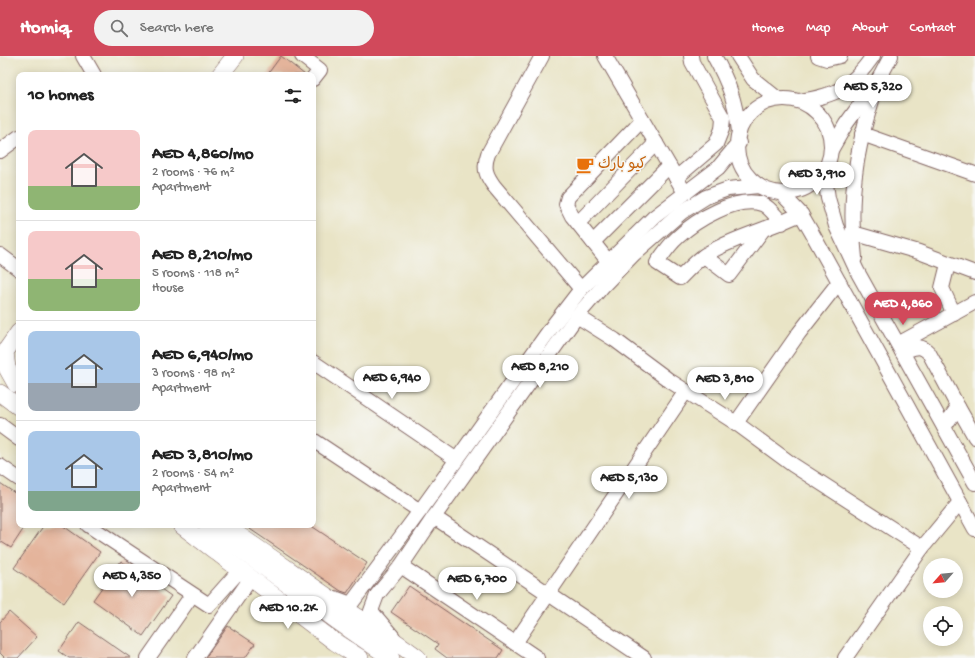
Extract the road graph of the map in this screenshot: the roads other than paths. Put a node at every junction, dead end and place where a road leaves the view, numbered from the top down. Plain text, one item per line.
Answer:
1 (83, 56) edge
2 (235, 56) edge
3 (302, 56) edge
4 (542, 56) edge
5 (605, 56) edge
6 (691, 56) edge
7 (714, 56) edge
8 (738, 56) edge
9 (818, 56) edge
10 (840, 56) edge
11 (873, 56) edge
12 (891, 56) edge
13 (92, 72) edge
14 (222, 72) edge
15 (316, 75) edge
16 (880, 77) junction
17 (778, 99) junction
18 (799, 101) junction
19 (642, 120) junction
20 (862, 134) junction
21 (739, 137) junction
22 (16, 139) edge
23 (656, 143) junction
24 (831, 150) junction
25 (0, 151) edge
26 (669, 166) junction
27 (824, 170) junction
28 (975, 174) edge
29 (676, 178) junction
30 (760, 186) junction
31 (685, 193) junction
32 (780, 193) junction
33 (801, 214) junction
34 (578, 223) junction
35 (782, 223) junction
36 (762, 231) junction
37 (853, 233) junction
38 (593, 242) junction
39 (0, 255) edge
40 (704, 256) junction
41 (608, 261) junction
42 (948, 264) junction
43 (16, 267) edge
44 (857, 271) junction
45 (975, 273) edge
46 (839, 282) junction
47 (581, 289) junction
48 (975, 302) edge
49 (954, 314) junction
50 (577, 316) junction
51 (16, 336) edge
52 (900, 348) junction
53 (316, 364) edge
54 (0, 373) edge
55 (16, 382) edge
56 (16, 384) edge
57 (686, 391) junction
58 (0, 393) edge
59 (16, 405) edge
60 (958, 407) junction
61 (970, 418) edge
62 (736, 423) junction
63 (0, 425) edge
64 (945, 430) junction
65 (16, 437) edge
66 (975, 437) edge
67 (316, 442) edge
68 (457, 460) junction
69 (0, 466) edge
70 (16, 477) edge
71 (975, 483) edge
72 (960, 502) junction
73 (420, 511) junction
74 (434, 517) junction
75 (92, 528) edge
76 (185, 528) edge
77 (211, 528) edge
78 (227, 528) edge
79 (975, 529) edge
80 (922, 548) junction
81 (401, 566) junction
82 (248, 576) junction
83 (550, 593) junction
84 (192, 595) junction
85 (326, 595) junction
86 (396, 641) junction
87 (515, 642) junction
88 (148, 658) edge
89 (195, 658) edge
90 (341, 658) edge
91 (360, 658) edge
92 (391, 658) edge
93 (418, 658) edge
94 (537, 658) edge
95 (644, 658) edge
96 (845, 658) edge

1 - 13 street
2 - 14 main road
3 - 15 street
4 - 47 street
5 - 19 street
6 - 29 street
7 - 21 street
8 - 17 street
9 - 10 street
11 - 18 street
12 - 16 street
16 - 20 street
16 - 24 street
17 - 18 street
17 - 21 street
18 - 24 street
19 - 23 street
19 - 34 street
20 - 28 street
20 - 37 street
21 - 30 street
21 - 31 street
22 - 25 street
23 - 26 street
23 - 34 street
24 - 27 street
26 - 29 street
26 - 38 street
27 - 32 street
27 - 44 street
29 - 31 street
30 - 32 street
30 - 50 street
31 - 41 street
32 - 33 street
33 - 35 street
33 - 46 street
34 - 38 street
35 - 36 street
35 - 40 street
36 - 40 street
36 - 40 street
37 - 42 street
37 - 44 street
38 - 41 street
39 - 43 street
41 - 47 street
42 - 45 street
42 - 49 street
44 - 52 street
46 - 62 street
46 - 72 street
47 - 68 street
48 - 49 street
49 - 52 street
50 - 57 street
50 - 74 street
51 - 55 main road
52 - 60 street
52 - 64 street
53 - 68 street
54 - 56 main road
57 - 62 street
57 - 83 street
58 - 59 main road
60 - 61 street
60 - 64 street
61 - 64 street
61 - 66 street
62 - 80 street
63 - 65 street
64 - 71 street
67 - 73 street
68 - 73 street
69 - 70 street
72 - 79 street
72 - 80 street
73 - 85 street
74 - 81 street
74 - 83 street
75 - 84 street
76 - 82 main road
77 - 92 main road
78 - 85 main road
80 - 96 street
81 - 86 street
81 - 87 street
82 - 84 street
82 - 89 street
82 - 90 main road
82 - 91 main road
83 - 87 street
83 - 95 street
84 - 88 street
85 - 86 main road
86 - 93 main road
87 - 94 street

